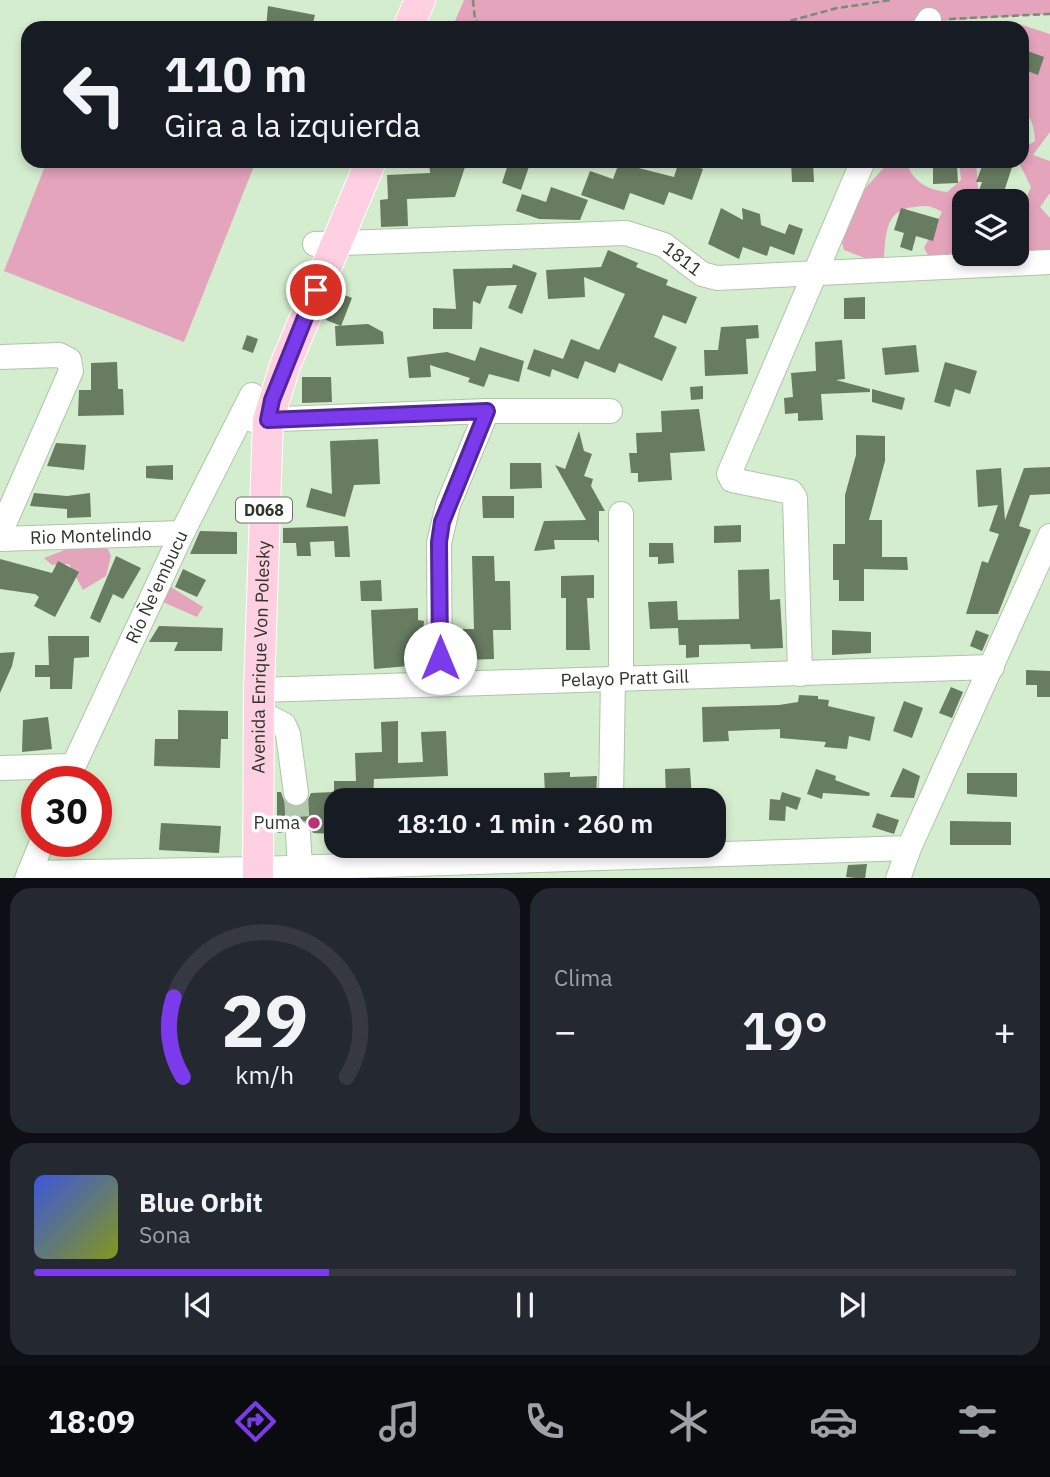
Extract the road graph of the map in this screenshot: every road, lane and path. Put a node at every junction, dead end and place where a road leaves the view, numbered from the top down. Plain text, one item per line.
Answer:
1 (420, 0) edge
2 (440, 0) edge
3 (473, 0) edge
4 (836, 0) edge
5 (892, 0) edge
6 (838, 8) junction
7 (1050, 13) edge
8 (411, 21) edge
9 (432, 21) edge
10 (476, 21) edge
11 (790, 21) edge
12 (960, 21) edge
13 (349, 168) edge
14 (367, 168) edge
15 (860, 168) edge
16 (325, 243) junction
17 (1050, 262) edge
18 (813, 274) junction
19 (0, 357) edge
20 (487, 411) junction
21 (610, 411) dead end
22 (256, 412) junction
23 (621, 514) dead end
24 (0, 533) edge
25 (182, 533) junction
26 (1050, 536) edge
27 (0, 539) edge
28 (992, 667) junction
29 (800, 674) junction
30 (617, 678) junction
31 (440, 684) junction
32 (259, 701) junction
33 (73, 766) edge
34 (0, 768) edge
35 (21, 770) edge
36 (258, 783) junction
37 (612, 788) edge
38 (298, 833) tunnel mouth
39 (909, 848) junction
40 (726, 850) edge
41 (36, 857) edge
42 (482, 858) edge
43 (300, 868) junction
44 (250, 873) edge
45 (28, 876) edge
46 (898, 878) edge

1 - 8 main road
2 - 9 main road
3 - 10 path
4 - 6 path
5 - 6 path
6 - 11 path
7 - 12 path
13 - 16 main road, Avenida Enrique Von Polesky / D068
14 - 16 main road, Avenida Enrique Von Polesky / D068
15 - 18 street
16 - 18 street, 1811
16 - 22 main road, Avenida Enrique Von Polesky / D068
17 - 18 street, 1811
18 - 29 street
19 - 24 street
20 - 21 street
20 - 22 street
20 - 31 street
22 - 25 street, Río Ñe'embucu
22 - 32 main road, Avenida Enrique Von Polesky / D068
22 - 44 main road, Avenida Enrique Von Polesky / D068
23 - 30 street
25 - 27 street, Rio Montelindo
25 - 33 street, Río Ñe'embucu
26 - 28 street
28 - 29 street, Pelayo Pratt Gill
28 - 39 street
29 - 30 street, Pelayo Pratt Gill
30 - 31 street, Pelayo Pratt Gill
30 - 37 street
31 - 32 street, Pelayo Pratt Gill
32 - 36 main road, Avenida Enrique Von Polesky / D068
32 - 36 street
34 - 35 street
36 - 44 main road, Avenida Enrique Von Polesky / D068
38 - 43 street
39 - 40 street
39 - 46 street
41 - 45 street
42 - 43 street
43 - 44 street
44 - 45 street

